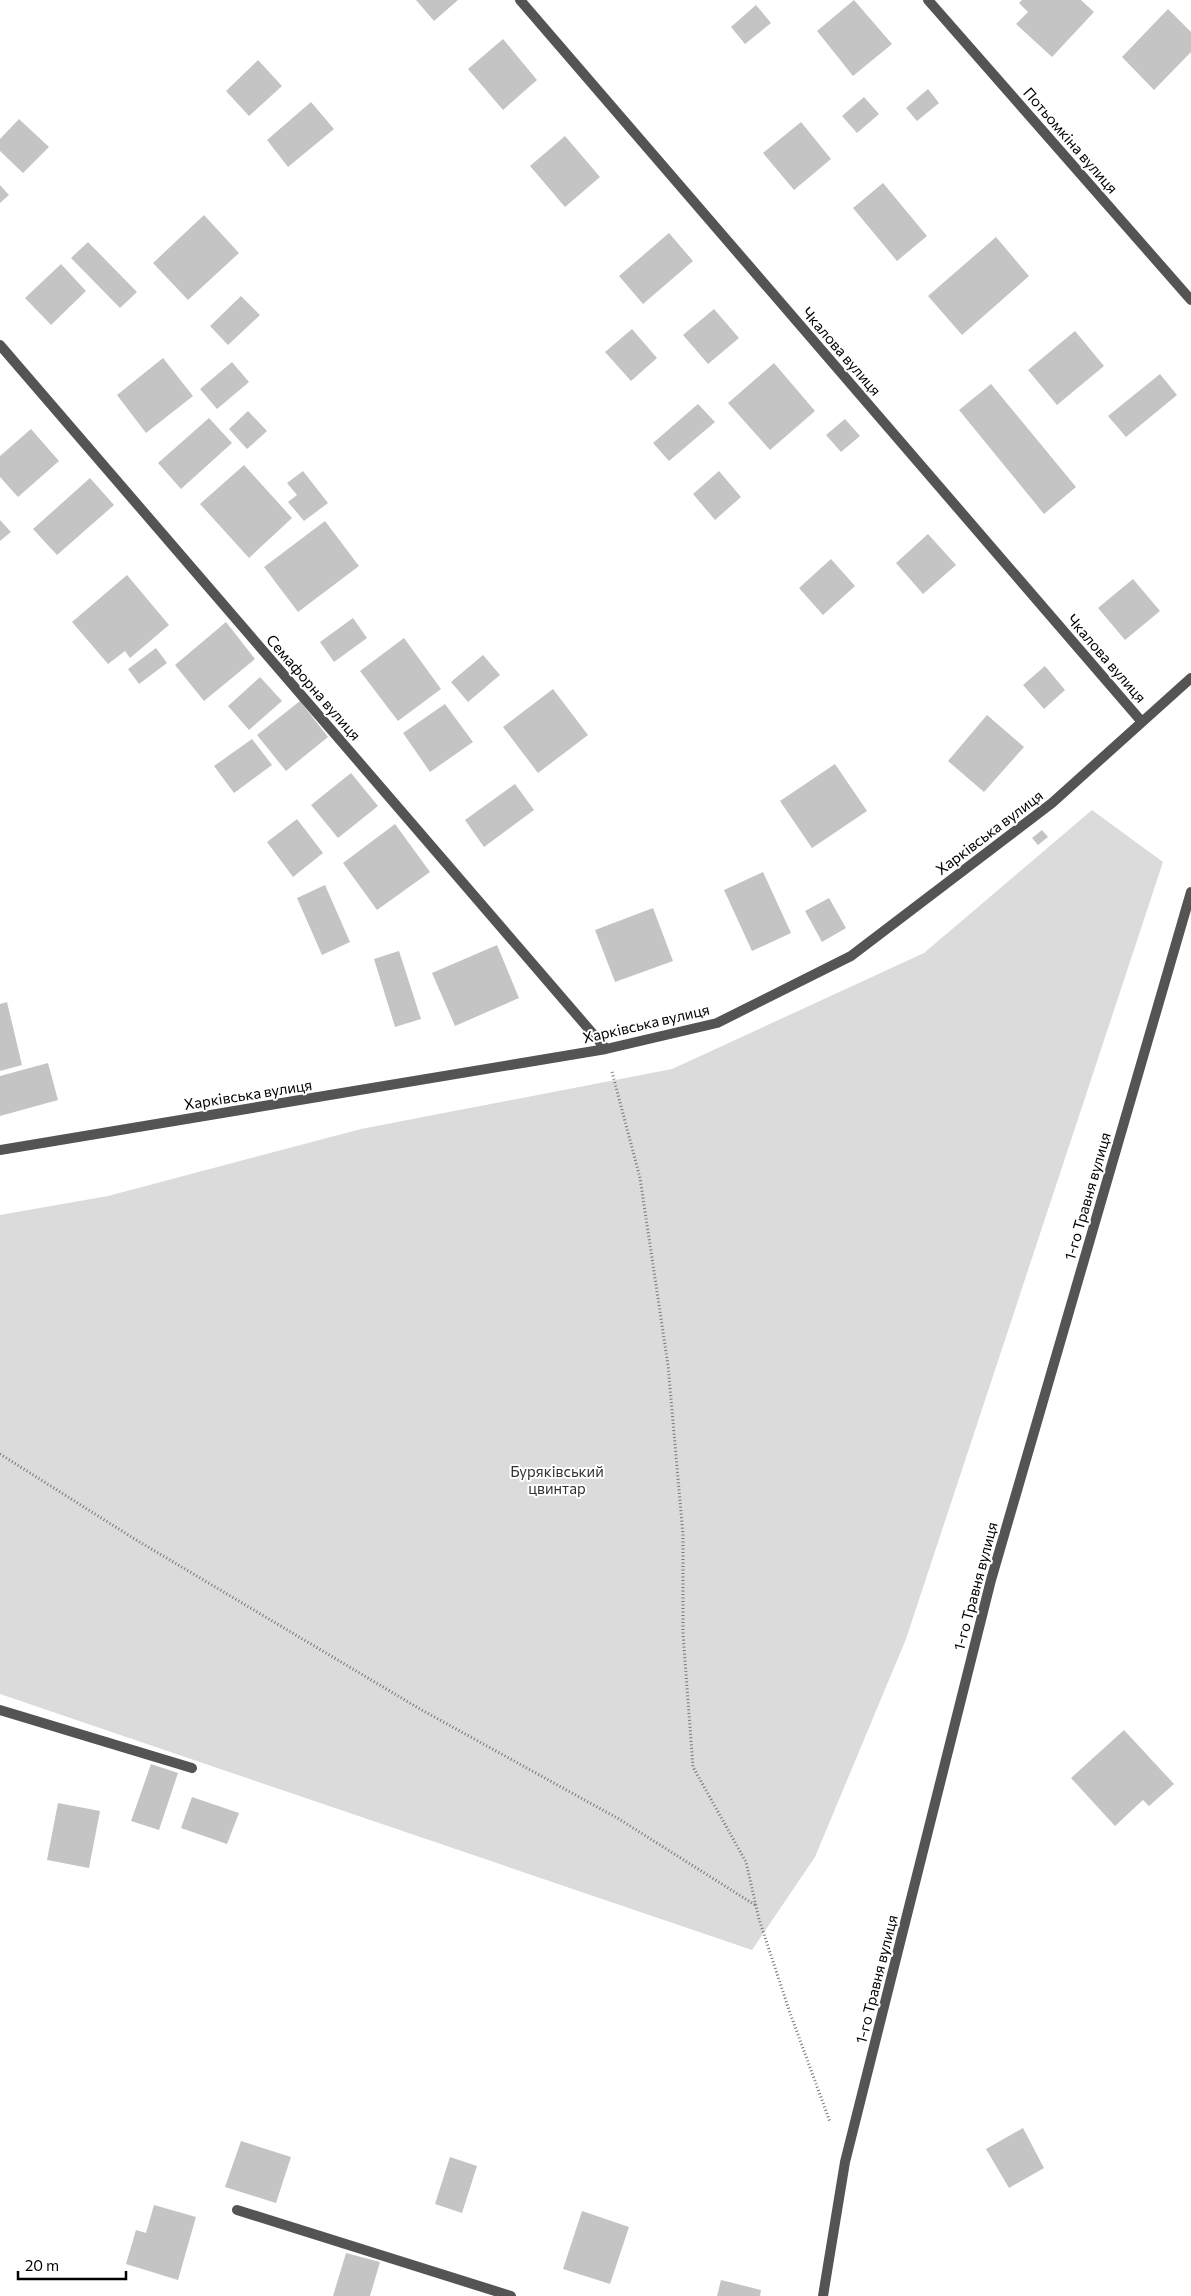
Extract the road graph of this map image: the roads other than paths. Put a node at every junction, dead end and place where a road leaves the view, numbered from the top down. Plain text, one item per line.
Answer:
1 (520, 0) edge
2 (928, 0) edge
3 (1191, 300) edge
4 (0, 345) edge
5 (1191, 678) edge
6 (1142, 722) junction
7 (1191, 892) edge
8 (606, 1049) junction
9 (0, 1150) edge
10 (0, 1710) edge
11 (192, 1768) dead end
12 (237, 2210) dead end
13 (512, 2296) edge
14 (823, 2296) edge

1 - 6 street, Чкалова вулиця
2 - 3 street, Потьомкіна вулиця
4 - 8 street, Семафорна вулиця
5 - 6 street, Харківська вулиця
6 - 8 street, Харківська вулиця
7 - 14 street, 1-го Травня вулиця
8 - 9 street, Харківська вулиця
10 - 11 street
12 - 13 street

